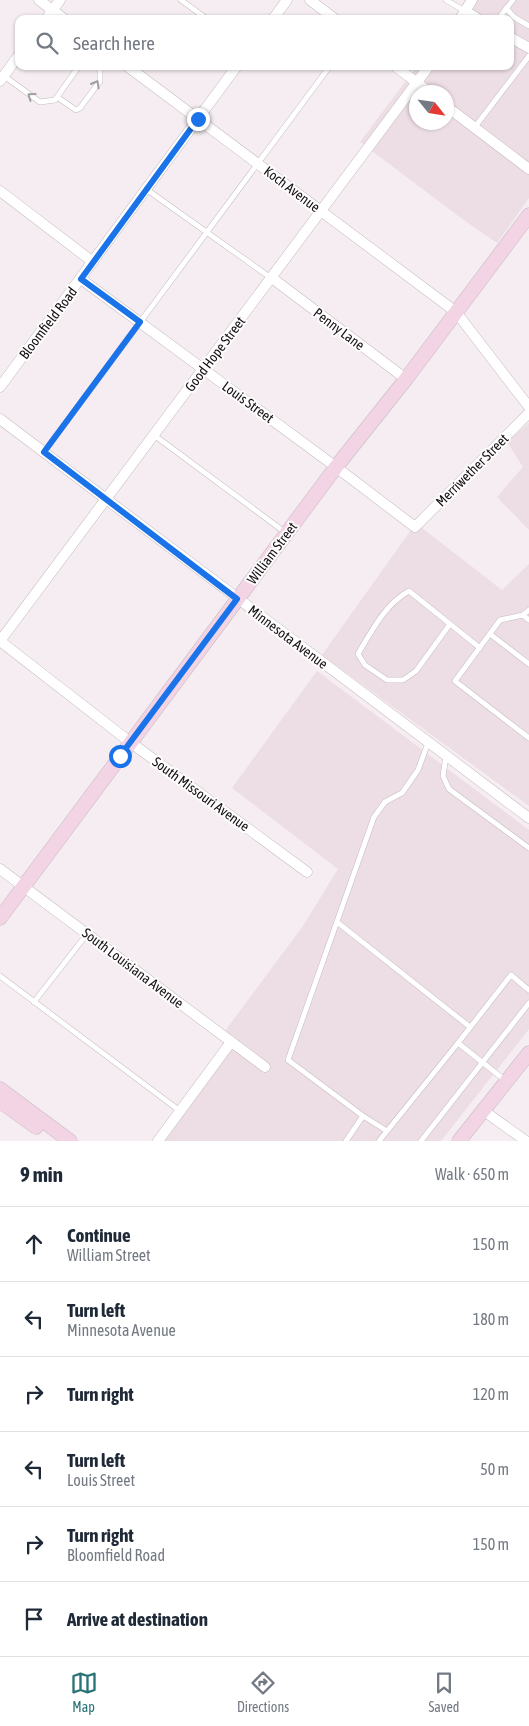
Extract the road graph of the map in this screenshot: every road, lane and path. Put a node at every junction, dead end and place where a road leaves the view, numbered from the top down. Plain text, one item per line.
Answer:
1 (38, 0) edge
2 (60, 0) edge
3 (181, 0) edge
4 (287, 0) edge
5 (310, 0) edge
6 (446, 0) edge
7 (472, 0) edge
8 (513, 0) edge
9 (506, 8) junction
10 (49, 14) edge
11 (202, 15) edge
12 (276, 15) edge
13 (330, 15) edge
14 (462, 15) edge
15 (501, 15) edge
16 (512, 15) edge
17 (514, 17) edge
18 (529, 26) edge
19 (514, 39) edge
20 (529, 48) edge
21 (529, 56) edge
22 (15, 61) edge
23 (77, 70) edge
24 (100, 70) edge
25 (132, 70) edge
26 (234, 70) edge
27 (327, 70) edge
28 (400, 70) edge
29 (426, 70) edge
30 (2, 78) edge
31 (416, 83) junction
32 (419, 85) edge
33 (57, 97) junction
34 (454, 112) edge
35 (198, 119) junction
36 (475, 127) junction
37 (258, 164) junction
38 (529, 169) edge
39 (146, 189) junction
40 (0, 192) edge
41 (322, 211) junction
42 (528, 219) edge
43 (207, 232) junction
44 (93, 262) junction
45 (272, 278) junction
46 (81, 279) junction
47 (456, 312) junction
48 (140, 322) junction
49 (204, 369) junction
50 (406, 379) junction
51 (0, 386) edge
52 (528, 415) edge
53 (0, 419) edge
54 (154, 435) junction
55 (44, 452) junction
56 (336, 467) junction
57 (106, 498) junction
58 (415, 527) joint
59 (286, 533) junction
60 (237, 599) junction
61 (529, 610) edge
62 (523, 615) junction
63 (529, 620) edge
64 (450, 624) junction
65 (490, 634) junction
66 (0, 641) edge
67 (480, 648) junction
68 (529, 664) edge
69 (529, 738) edge
70 (130, 742) junction
71 (429, 742) junction
72 (446, 755) junction
73 (529, 818) edge
74 (529, 848) edge
75 (0, 869) edge
76 (308, 872) dead end
77 (23, 886) junction
78 (0, 918) edge
79 (337, 922) junction
80 (86, 934) junction
81 (0, 976) edge
82 (529, 990) edge
83 (34, 1002) junction
84 (529, 1003) edge
85 (470, 1027) junction
86 (232, 1042) junction
87 (458, 1043) junction
88 (529, 1053) edge
89 (483, 1063) junction
90 (265, 1067) dead end
91 (507, 1081) junction
92 (0, 1089) edge
93 (0, 1101) edge
94 (484, 1110) junction
95 (180, 1111) junction
96 (363, 1116) junction
97 (387, 1132) junction
98 (54, 1141) edge
99 (70, 1141) edge
100 (158, 1141) edge
101 (346, 1141) edge
102 (379, 1141) edge
103 (421, 1141) edge
104 (459, 1141) edge
105 (526, 1141) edge

1 - 10 street
2 - 10 street
3 - 11 lane
4 - 12 street
5 - 13 street
6 - 14 lane
7 - 14 street
8 - 9 lane
9 - 15 lane
9 - 16 lane
17 - 18 lane
19 - 20 street
21 - 36 lane
22 - 30 street
23 -> 33 lane
33 -> 24 lane
25 - 35 street, Koch Avenue
26 - 35 street, Bloomfield Road
27 - 37 lane
28 - 31 street
29 - 31 street, Good Hope Street
33 -> 30 lane
31 - 32 street
31 - 41 street, Good Hope Street
34 - 36 street
35 - 37 street, Koch Avenue
35 - 39 street, Bloomfield Road
36 - 38 street
37 - 41 street, Koch Avenue
37 - 43 lane
39 - 43 lane
39 - 44 street, Bloomfield Road
40 - 44 street
41 - 45 street, Good Hope Street
41 - 47 street, Koch Avenue
42 - 47 main road, William Street
43 - 45 lane
43 - 48 lane
44 - 46 street, Bloomfield Road
45 - 49 street, Good Hope Street
45 - 50 street, Penny Lane
46 - 48 street, Louis Street
46 - 51 street, Bloomfield Road
47 - 50 main road, William Street
47 - 52 street, Koch Avenue
48 - 49 street, Louis Street
48 - 55 lane
49 - 54 street, Good Hope Street
49 - 56 street, Louis Street
50 - 56 main road, William Street
52 - 58 street, Merriwether Street
53 - 55 street, Minnesota Avenue
54 - 57 street, Good Hope Street
54 - 59 lane
55 - 57 street, Minnesota Avenue
56 - 58 street, Louis Street
56 - 59 main road, William Street
57 - 60 street, Minnesota Avenue
57 - 66 street, Good Hope Street
59 - 60 main road, William Street
60 - 70 main road, William Street
60 - 71 street, Minnesota Avenue
61 - 62 lane
62 - 63 lane
62 - 65 lane
64 - 64 lane
64 - 67 lane
65 - 67 lane
65 - 68 lane
66 - 70 street, South Missouri Avenue
67 - 69 lane
70 - 76 street, South Missouri Avenue
70 - 77 main road, William Street
71 - 72 street, Minnesota Avenue
71 - 79 lane
72 - 73 street, Minnesota Avenue
72 - 74 lane
75 - 77 street, South Louisiana Avenue
77 - 78 main road, William Street
77 - 80 street, South Louisiana Avenue
79 - 85 lane
79 - 96 lane
80 - 83 lane
80 - 86 street, South Louisiana Avenue
81 - 83 lane
82 - 85 lane
83 - 95 lane
84 - 89 lane
85 - 87 lane
86 - 90 street, South Louisiana Avenue
86 - 95 street
87 - 89 lane
87 - 97 lane
88 - 91 main road
89 - 91 lane
89 - 103 lane
91 - 94 main road
92 - 99 main road
93 - 98 main road
94 - 104 main road
94 - 105 street
95 - 100 street
96 - 97 lane
96 - 101 lane
97 - 102 lane

